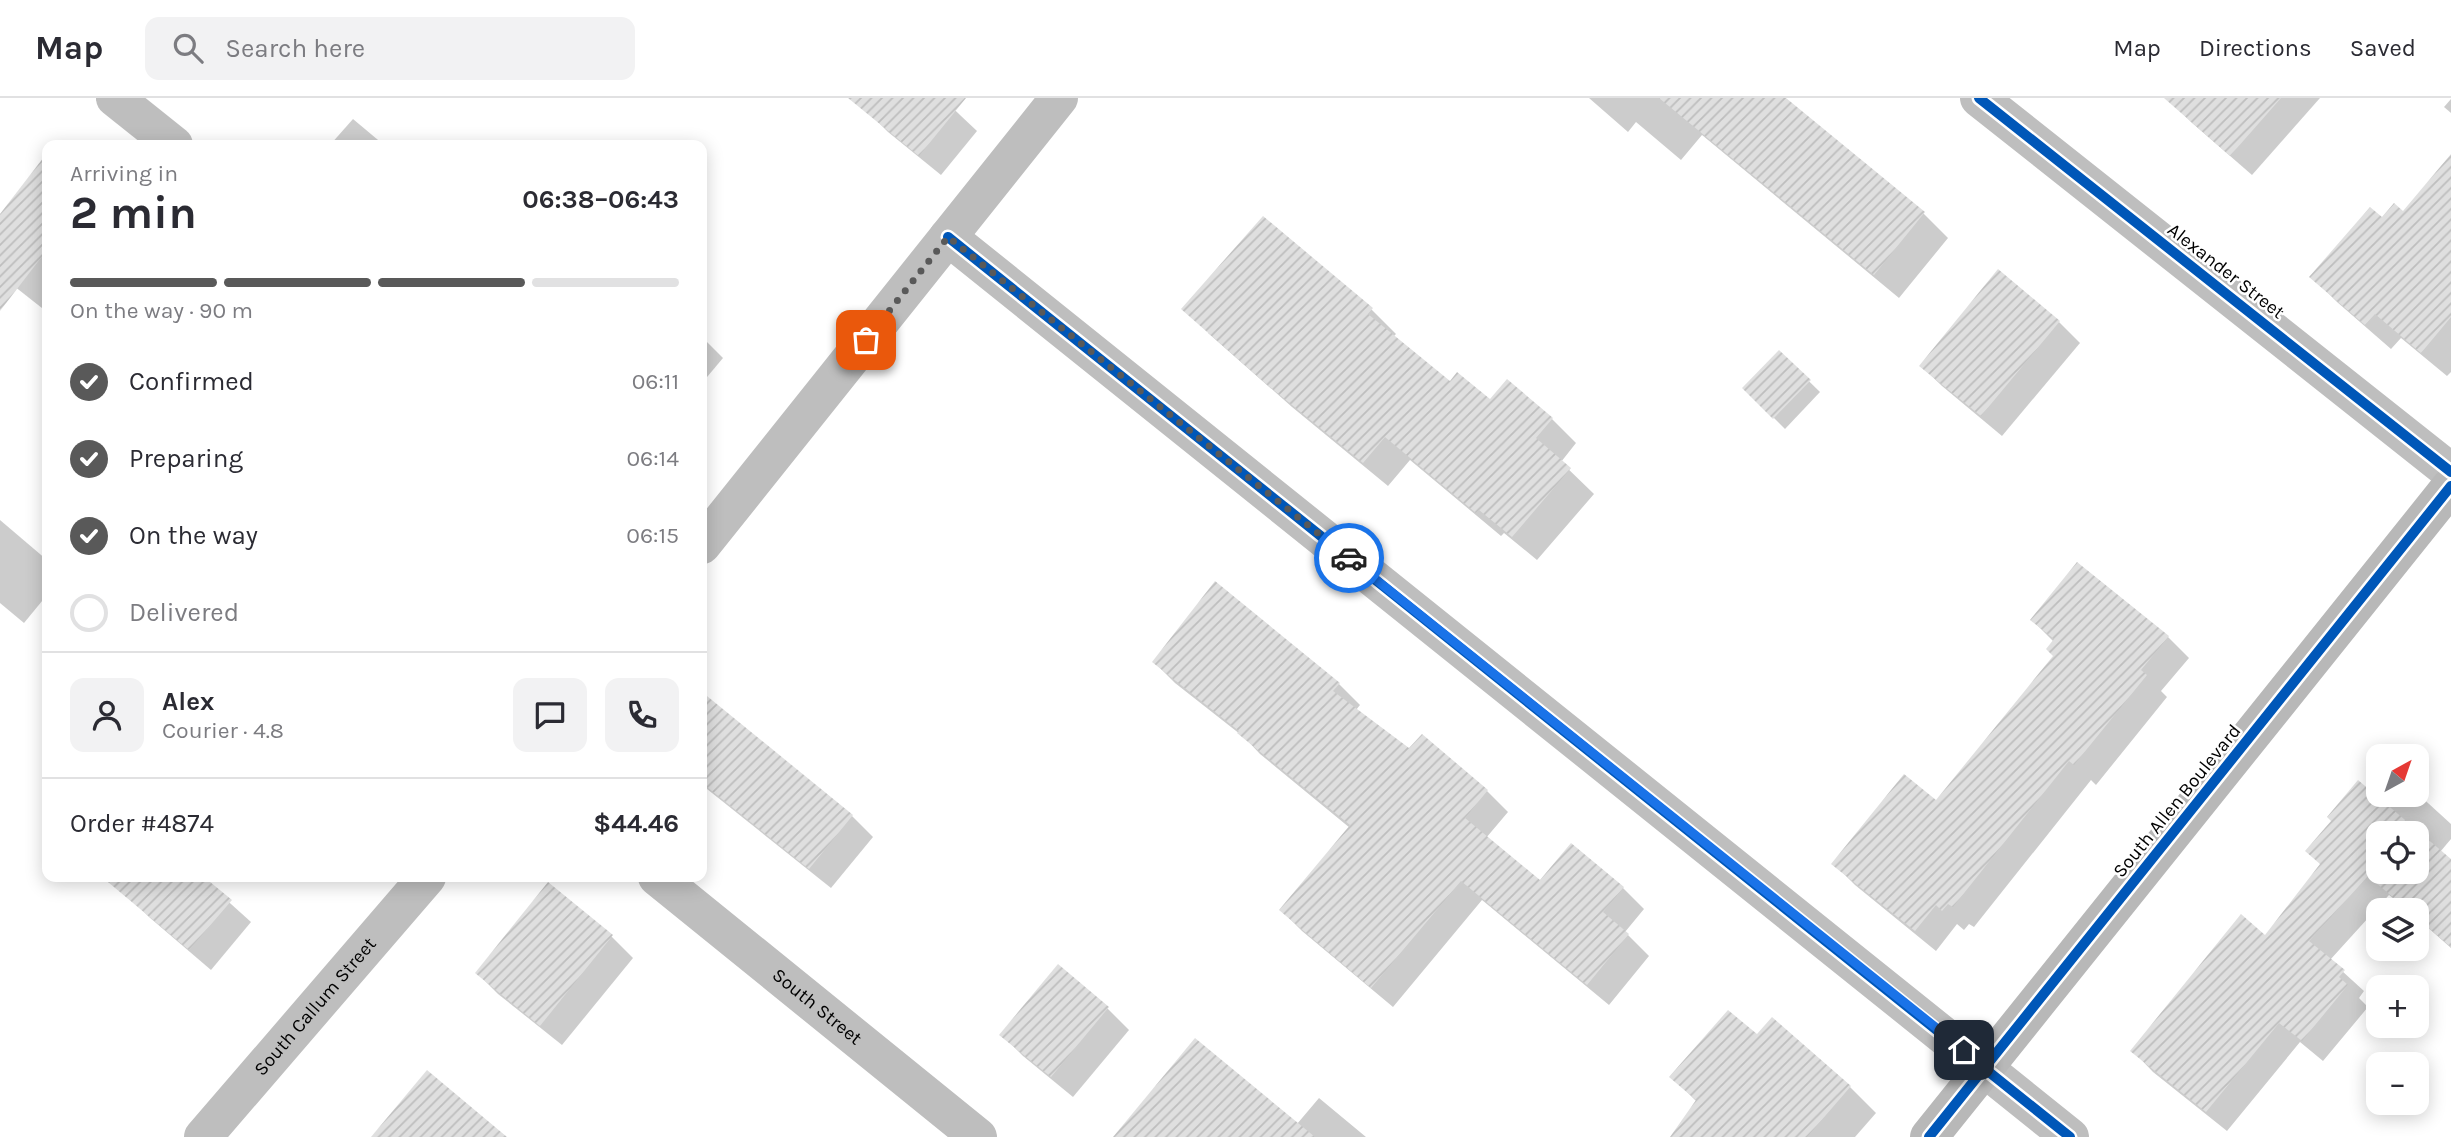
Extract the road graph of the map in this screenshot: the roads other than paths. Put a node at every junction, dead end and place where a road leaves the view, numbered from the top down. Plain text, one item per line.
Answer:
1 (115, 98) edge
2 (1059, 98) edge
3 (1979, 98) edge
4 (168, 140) edge
5 (948, 237) junction
6 (2451, 472) edge
7 (2451, 486) edge
8 (707, 539) edge
9 (423, 882) edge
10 (663, 882) edge
11 (1985, 1068) junction
12 (203, 1137) edge
13 (978, 1137) edge
14 (1929, 1137) edge
15 (2070, 1137) edge

1 - 4 street
2 - 5 street
3 - 6 street, Alexander Street
5 - 8 street
5 - 11 street
7 - 11 street, South Allen Boulevard
9 - 12 street, South Callum Street
10 - 13 street, South Street
11 - 14 street, South Allen Boulevard
11 - 15 street

